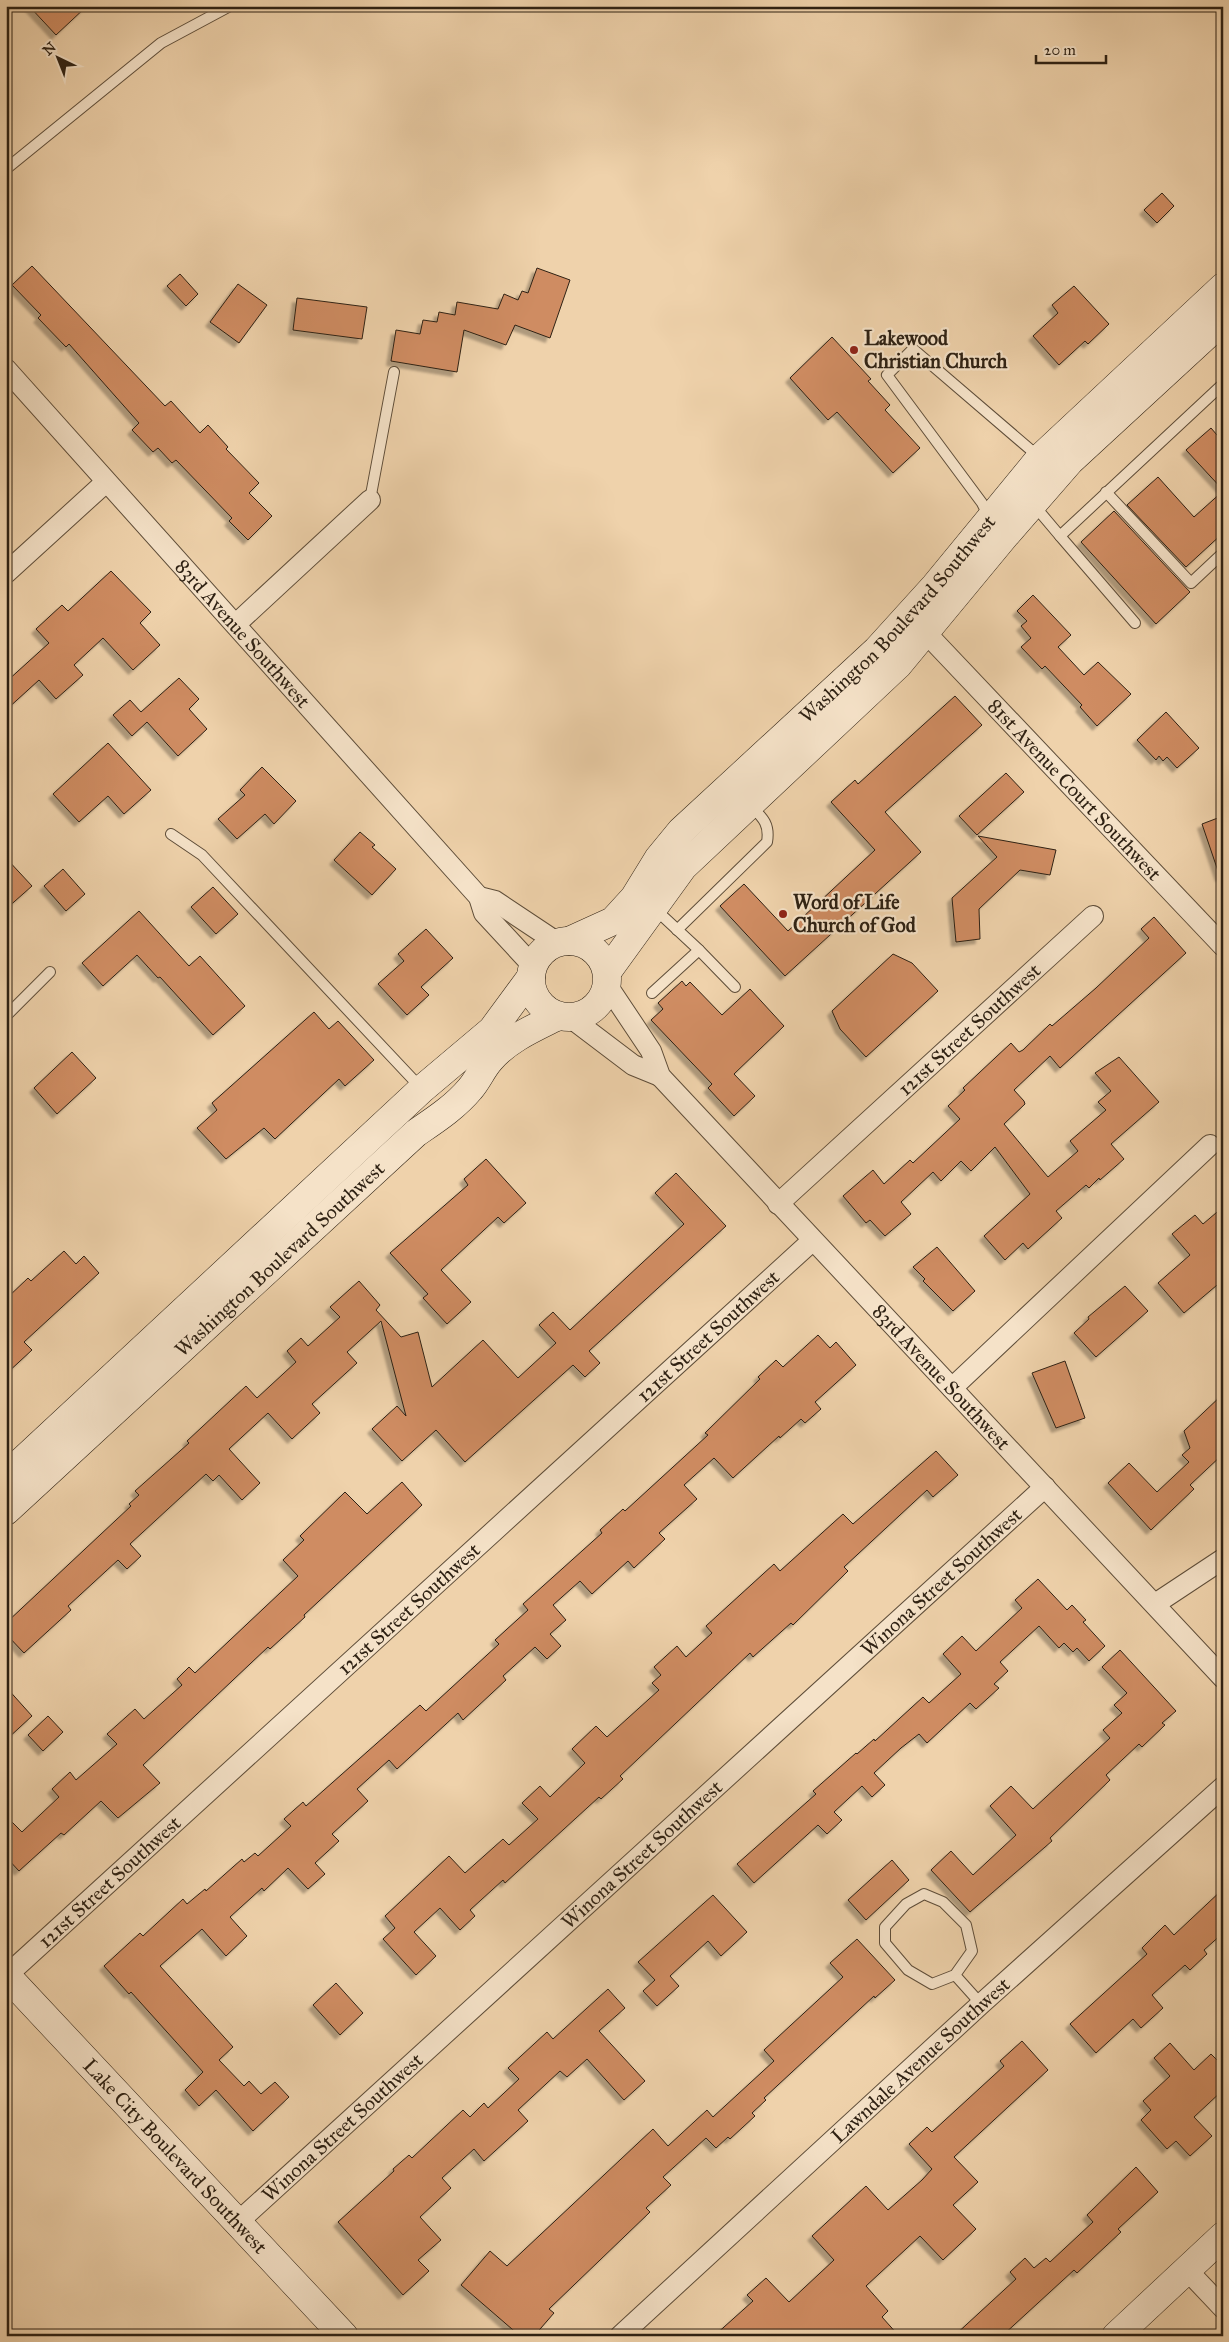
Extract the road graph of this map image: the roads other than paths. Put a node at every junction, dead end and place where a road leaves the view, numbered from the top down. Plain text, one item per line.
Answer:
1 (230, 6) edge
2 (6, 169) edge
3 (1223, 287) edge
4 (1223, 320) edge
5 (6, 369) edge
6 (394, 372) dead end
7 (1223, 384) edge
8 (1040, 458) junction
9 (106, 482) junction
10 (1106, 492) junction
11 (370, 500) joint
12 (1033, 504) junction
13 (989, 518) junction
14 (1060, 536) junction
15 (1223, 553) edge
16 (6, 573) edge
17 (1135, 623) dead end
18 (236, 624) junction
19 (926, 633) junction
20 (749, 804) junction
21 (170, 834) dead end
22 (479, 897) junction
23 (653, 908) junction
24 (1093, 916) dead end
25 (676, 930) junction
26 (564, 942) junction
27 (1223, 946) edge
28 (699, 950) junction
29 (532, 971) junction
30 (50, 972) dead end
31 (607, 978) junction
32 (735, 987) dead end
33 (652, 993) dead end
34 (6, 1016) edge
35 (565, 1017) junction
36 (660, 1076) junction
37 (422, 1089) junction
38 (1210, 1145) dead end
39 (778, 1204) junction
40 (812, 1241) junction
41 (952, 1388) junction
42 (6, 1476) edge
43 (1045, 1487) junction
44 (6, 1511) edge
45 (1223, 1559) edge
46 (1155, 1604) junction
47 (1223, 1678) edge
48 (1223, 1787) edge
49 (955, 1975) junction
50 (6, 1976) edge
51 (982, 2004) junction
52 (238, 2222) junction
53 (1223, 2236) edge
54 (1187, 2270) junction
55 (1223, 2308) edge
56 (344, 2336) edge
57 (620, 2336) edge
58 (1116, 2336) edge

1 - 2 lane
3 - 8 main road, Washington Boulevard Southwest
4 - 12 main road, Washington Boulevard Southwest
5 - 9 street, 83rd Avenue Southwest
6 - 11 lane
7 - 10 lane
8 - 13 main road, Washington Boulevard Southwest
8 - 13 lane
9 - 16 street
9 - 18 street, 83rd Avenue Southwest
10 - 14 lane
10 - 15 lane
11 - 18 street
12 - 14 lane
12 - 19 main road, Washington Boulevard Southwest
13 - 26 main road, Washington Boulevard Southwest
14 - 17 lane
18 - 22 street, 83rd Avenue Southwest
19 - 20 main road, Washington Boulevard Southwest
19 - 27 street, 81st Avenue Court Southwest
20 - 23 main road, Washington Boulevard Southwest
20 - 25 lane
21 - 37 lane
22 - 26 street, 83rd Avenue Southwest
22 - 29 street, 83rd Avenue Southwest
23 - 25 lane
23 - 31 main road, Washington Boulevard Southwest
24 - 39 street, 121st Street Southwest
25 - 28 lane
26 - 29 main road
26 - 31 main road
28 - 32 lane
28 - 33 lane
29 - 35 main road
29 - 37 main road, Washington Boulevard Southwest
30 - 34 lane
31 - 35 main road
31 - 36 street, 83rd Avenue Southwest
35 - 36 street, 83rd Avenue Southwest
35 - 44 main road, Washington Boulevard Southwest
36 - 39 street, 83rd Avenue Southwest
37 - 42 main road, Washington Boulevard Southwest
38 - 41 street
39 - 40 street, 83rd Avenue Southwest
40 - 41 street, 83rd Avenue Southwest
40 - 50 street, 121st Street Southwest
41 - 43 street, 83rd Avenue Southwest
43 - 46 street, 83rd Avenue Southwest
43 - 52 street, Winona Street Southwest
45 - 46 street
46 - 47 street, 83rd Avenue Southwest
48 - 51 street, Lawndale Avenue Southwest
49 - 49 lane
49 - 51 lane
50 - 52 main road, Lake City Boulevard Southwest
51 - 57 street, Lawndale Avenue Southwest
52 - 56 main road, Lake City Boulevard Southwest
53 - 54 main road
54 - 55 street
54 - 58 main road

